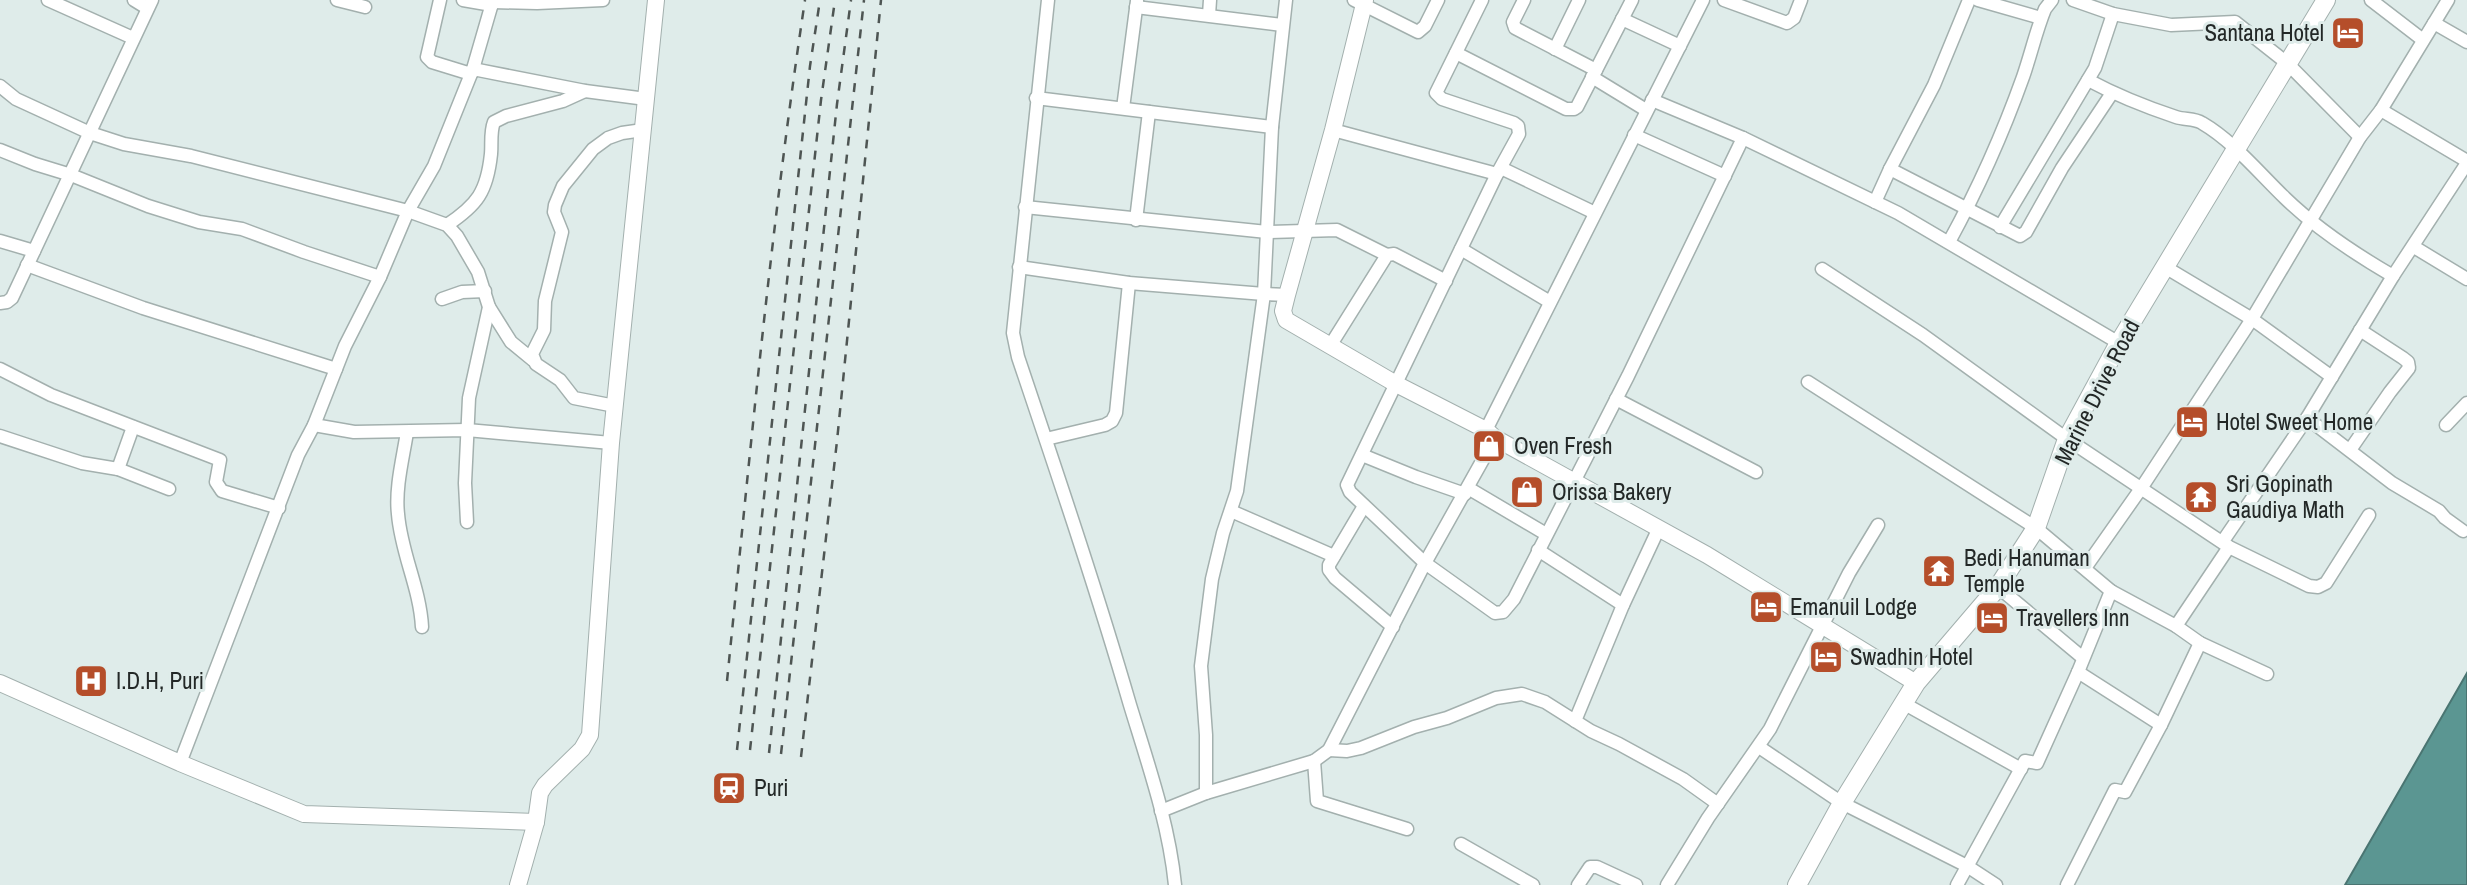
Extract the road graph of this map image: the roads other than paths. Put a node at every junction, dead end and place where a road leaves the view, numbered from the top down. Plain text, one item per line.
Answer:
1 (48, 0) edge
2 (134, 0) edge
3 (337, 0) edge
4 (440, 0) edge
5 (463, 0) edge
6 (603, 0) edge
7 (656, 0) edge
8 (1048, 0) edge
9 (1210, 0) edge
10 (1286, 0) edge
11 (1438, 0) edge
12 (1482, 0) edge
13 (1524, 0) edge
14 (1579, 0) edge
15 (1632, 0) edge
16 (1703, 0) edge
17 (1724, 0) edge
18 (1801, 0) edge
19 (1969, 0) edge
20 (1978, 0) edge
21 (2052, 0) edge
22 (2073, 0) edge
23 (2326, 0) edge
24 (2371, 0) edge
25 (2448, 0) edge
26 (1361, 1) edge
27 (492, 2) edge
28 (2087, 2) edge
29 (1137, 3) edge
30 (149, 4) edge
31 (365, 6) dead end
32 (2113, 14) junction
33 (1209, 15) junction
34 (2041, 18) junction
35 (1622, 19) junction
36 (2434, 23) junction
37 (1282, 24) junction
38 (133, 38) junction
39 (2423, 40) junction
40 (2467, 42) edge
41 (1680, 46) junction
42 (1555, 49) junction
43 (1456, 53) junction
44 (2287, 63) junction
45 (472, 72) junction
46 (1594, 74) junction
47 (2088, 80) junction
48 (0, 86) edge
49 (584, 91) junction
50 (2112, 93) junction
51 (1036, 98) junction
52 (646, 99) junction
53 (1649, 105) junction
54 (1123, 108) junction
55 (2381, 110) junction
56 (1149, 112) junction
57 (1272, 127) junction
58 (643, 130) junction
59 (1333, 130) junction
60 (90, 133) junction
61 (1634, 135) junction
62 (2360, 137) junction
63 (1743, 138) junction
64 (2234, 149) junction
65 (0, 150) edge
66 (2467, 162) edge
67 (1890, 169) junction
68 (1499, 171) junction
69 (71, 175) junction
70 (1725, 176) junction
71 (1875, 202) junction
72 (1025, 207) junction
73 (1967, 209) junction
74 (408, 211) junction
75 (1595, 213) junction
76 (2311, 219) junction
77 (1136, 220) junction
78 (447, 225) junction
79 (2000, 226) junction
80 (1305, 231) junction
81 (1267, 232) junction
82 (0, 241) edge
83 (1950, 242) junction
84 (2414, 247) junction
85 (1461, 250) junction
86 (34, 251) junction
87 (1387, 255) junction
88 (27, 265) junction
89 (1019, 267) junction
90 (2165, 267) junction
91 (1822, 269) dead end
92 (2393, 276) junction
93 (380, 277) junction
94 (2467, 279) edge
95 (1446, 281) junction
96 (1129, 283) junction
97 (485, 291) junction
98 (1264, 294) junction
99 (1287, 295) junction
100 (442, 299) dead end
101 (1550, 302) junction
102 (0, 303) edge
103 (489, 307) junction
104 (2252, 320) junction
105 (2360, 330) junction
106 (2119, 342) junction
107 (1330, 346) junction
108 (533, 360) junction
109 (0, 369) edge
110 (336, 369) junction
111 (2332, 377) junction
112 (1808, 382) dead end
113 (1396, 384) junction
114 (1616, 399) junction
115 (2467, 403) edge
116 (615, 406) junction
117 (2307, 418) junction
118 (314, 425) junction
119 (2446, 425) dead end
120 (133, 428) junction
121 (467, 430) junction
122 (407, 432) junction
123 (1487, 432) junction
124 (0, 436) edge
125 (1046, 439) junction
126 (2067, 439) junction
127 (611, 443) junction
128 (2350, 450) junction
129 (1362, 455) junction
130 (1485, 457) junction
131 (118, 469) junction
132 (1756, 472) dead end
133 (1572, 482) junction
134 (2142, 487) junction
135 (170, 489) dead end
136 (1467, 491) junction
137 (1364, 506) junction
138 (279, 508) junction
139 (1231, 511) junction
140 (2369, 515) dead end
141 (467, 522) dead end
142 (1878, 524) dead end
143 (2036, 528) junction
144 (1658, 530) junction
145 (2463, 531) dead end
146 (1546, 534) junction
147 (2226, 544) junction
148 (1538, 550) junction
149 (1334, 556) junction
150 (1424, 563) junction
151 (2085, 568) junction
152 (1998, 587) junction
153 (2111, 591) junction
154 (1623, 604) junction
155 (1822, 626) junction
156 (2176, 626) junction
157 (422, 627) dead end
158 (1393, 627) junction
159 (2200, 643) junction
160 (2083, 658) junction
161 (2078, 672) junction
162 (2267, 674) dead end
163 (0, 683) edge
164 (1916, 684) junction
165 (1903, 703) junction
166 (1575, 721) junction
167 (2161, 725) junction
168 (1759, 747) junction
169 (1329, 750) junction
170 (1314, 761) junction
171 (180, 763) junction
172 (2021, 769) junction
173 (1206, 793) junction
174 (1842, 803) junction
175 (1718, 804) junction
176 (1161, 811) junction
177 (536, 822) junction
178 (1407, 829) dead end
179 (1461, 844) dead end
180 (1967, 866) junction
181 (518, 885) edge
182 (1175, 885) edge
183 (1533, 885) edge
184 (1578, 885) edge
185 (1636, 885) edge
186 (1667, 885) edge
187 (1797, 885) edge
188 (1957, 885) edge
189 (1996, 885) edge
190 (2067, 885) edge

1 - 38 street
2 - 30 street
3 - 31 street
4 - 45 street
5 - 27 street
6 - 27 street
7 - 52 main road
8 - 51 street
9 - 33 street
10 - 37 street
11 - 26 street
12 - 43 street
13 - 42 street
14 - 42 street
15 - 35 street
16 - 41 street
17 - 18 street
19 - 67 street
20 - 34 street
21 - 34 street
22 - 28 street
23 - 44 highway, Marine Drive Road
24 - 39 street
25 - 36 street
26 - 59 main road
27 - 45 street
28 - 32 street
29 - 33 street
29 - 54 street
30 - 38 street
32 - 44 street
32 - 47 street
33 - 37 street
34 - 73 street
35 - 41 street
35 - 46 street
36 - 39 street
36 - 40 street
37 - 57 street
38 - 60 street
39 - 55 street
41 - 53 street
42 - 46 street
43 - 46 street
43 - 68 street
44 - 62 street
44 - 64 highway, Marine Drive Road
45 - 49 street
45 - 74 street
46 - 53 street
47 - 50 street
47 - 79 street
48 - 60 street
49 - 52 street
49 - 78 street
50 - 64 street
50 - 79 street
51 - 54 street
51 - 72 street
52 - 58 main road
53 - 61 street
53 - 63 street
54 - 56 street
55 - 62 street
55 - 66 street
56 - 57 street
56 - 77 street
57 - 81 street
58 - 108 street
58 - 116 main road
59 - 68 street
59 - 80 main road
60 - 69 street
60 - 74 street
61 - 70 street
61 - 75 street
62 - 76 street
63 - 70 street
63 - 71 street
64 - 76 street
64 - 90 highway, Marine Drive Road
65 - 69 street
66 - 84 street
67 - 71 street
67 - 73 street
68 - 75 street
68 - 85 street
69 - 86 street
69 - 93 street
70 - 114 street
71 - 83 street
72 - 77 street
72 - 89 street
73 - 79 street
73 - 83 street
74 - 78 street
74 - 93 street
75 - 101 street
76 - 92 street
76 - 104 street
77 - 81 street
78 - 97 street
80 - 81 street
80 - 87 street
80 - 99 main road
81 - 98 street
82 - 86 street
83 - 106 street
84 - 92 street
84 - 94 street
85 - 95 street
85 - 101 street
86 - 88 street
87 - 95 street
87 - 107 street
88 - 102 street
88 - 110 street
89 - 96 street
89 - 125 street
90 - 104 street
90 - 106 highway, Marine Drive Road
91 - 126 street
92 - 105 street
93 - 110 street
95 - 113 street
96 - 98 street
96 - 125 street
97 - 100 street
97 - 103 street
98 - 99 street
98 - 139 street
99 - 107 main road
101 - 123 street
103 - 108 street
103 - 121 street
104 - 111 street
104 - 134 street
105 - 111 street
105 - 128 street
106 - 126 highway, Marine Drive Road
107 - 113 main road
108 - 116 street
109 - 120 street
110 - 118 street
111 - 117 street
112 - 143 street
113 - 123 main road
113 - 129 street
114 - 132 street
114 - 133 street
115 - 119 street
116 - 127 main road
117 - 128 street
117 - 147 street
118 - 122 street
118 - 138 street
120 - 131 street
120 - 138 street
121 - 122 street
121 - 127 street
121 - 141 street
122 - 157 street
123 - 130 street
123 - 130 street
123 - 133 main road
124 - 131 street
125 - 176 street
126 - 134 street
126 - 143 highway, Marine Drive Road
127 - 177 main road
128 - 145 street
129 - 136 street
129 - 137 street
130 - 136 street
131 - 135 street
133 - 144 main road
133 - 146 street
134 - 147 street
134 - 151 street
136 - 146 street
136 - 150 street
137 - 149 street
137 - 150 street
138 - 171 street
139 - 149 street
139 - 173 street
140 - 147 street
142 - 155 street
143 - 151 street
143 - 152 highway, Marine Drive Road
144 - 154 street
144 - 155 main road
146 - 148 street
147 - 156 street
148 - 150 street
148 - 154 street
149 - 158 street
150 - 158 street
151 - 153 street
152 - 160 street
152 - 164 highway, Marine Drive Road
153 - 156 street
153 - 160 street
154 - 166 street
155 - 164 main road
155 - 168 street
156 - 159 street
158 - 169 street
159 - 162 street
159 - 167 street
160 - 161 street
161 - 167 street
161 - 172 street
163 - 171 main road
164 - 165 highway, Marine Drive Road
165 - 172 street
165 - 174 highway, Marine Drive Road
166 - 169 street
166 - 175 street
167 - 190 street
168 - 174 street
168 - 175 street
169 - 170 street
170 - 173 street
170 - 178 street
171 - 177 main road
172 - 180 street
173 - 176 street
174 - 180 street
174 - 187 highway, Marine Drive Road
175 - 186 street
176 - 182 street
177 - 181 main road
179 - 183 street
180 - 188 street
180 - 189 street
184 - 185 street

